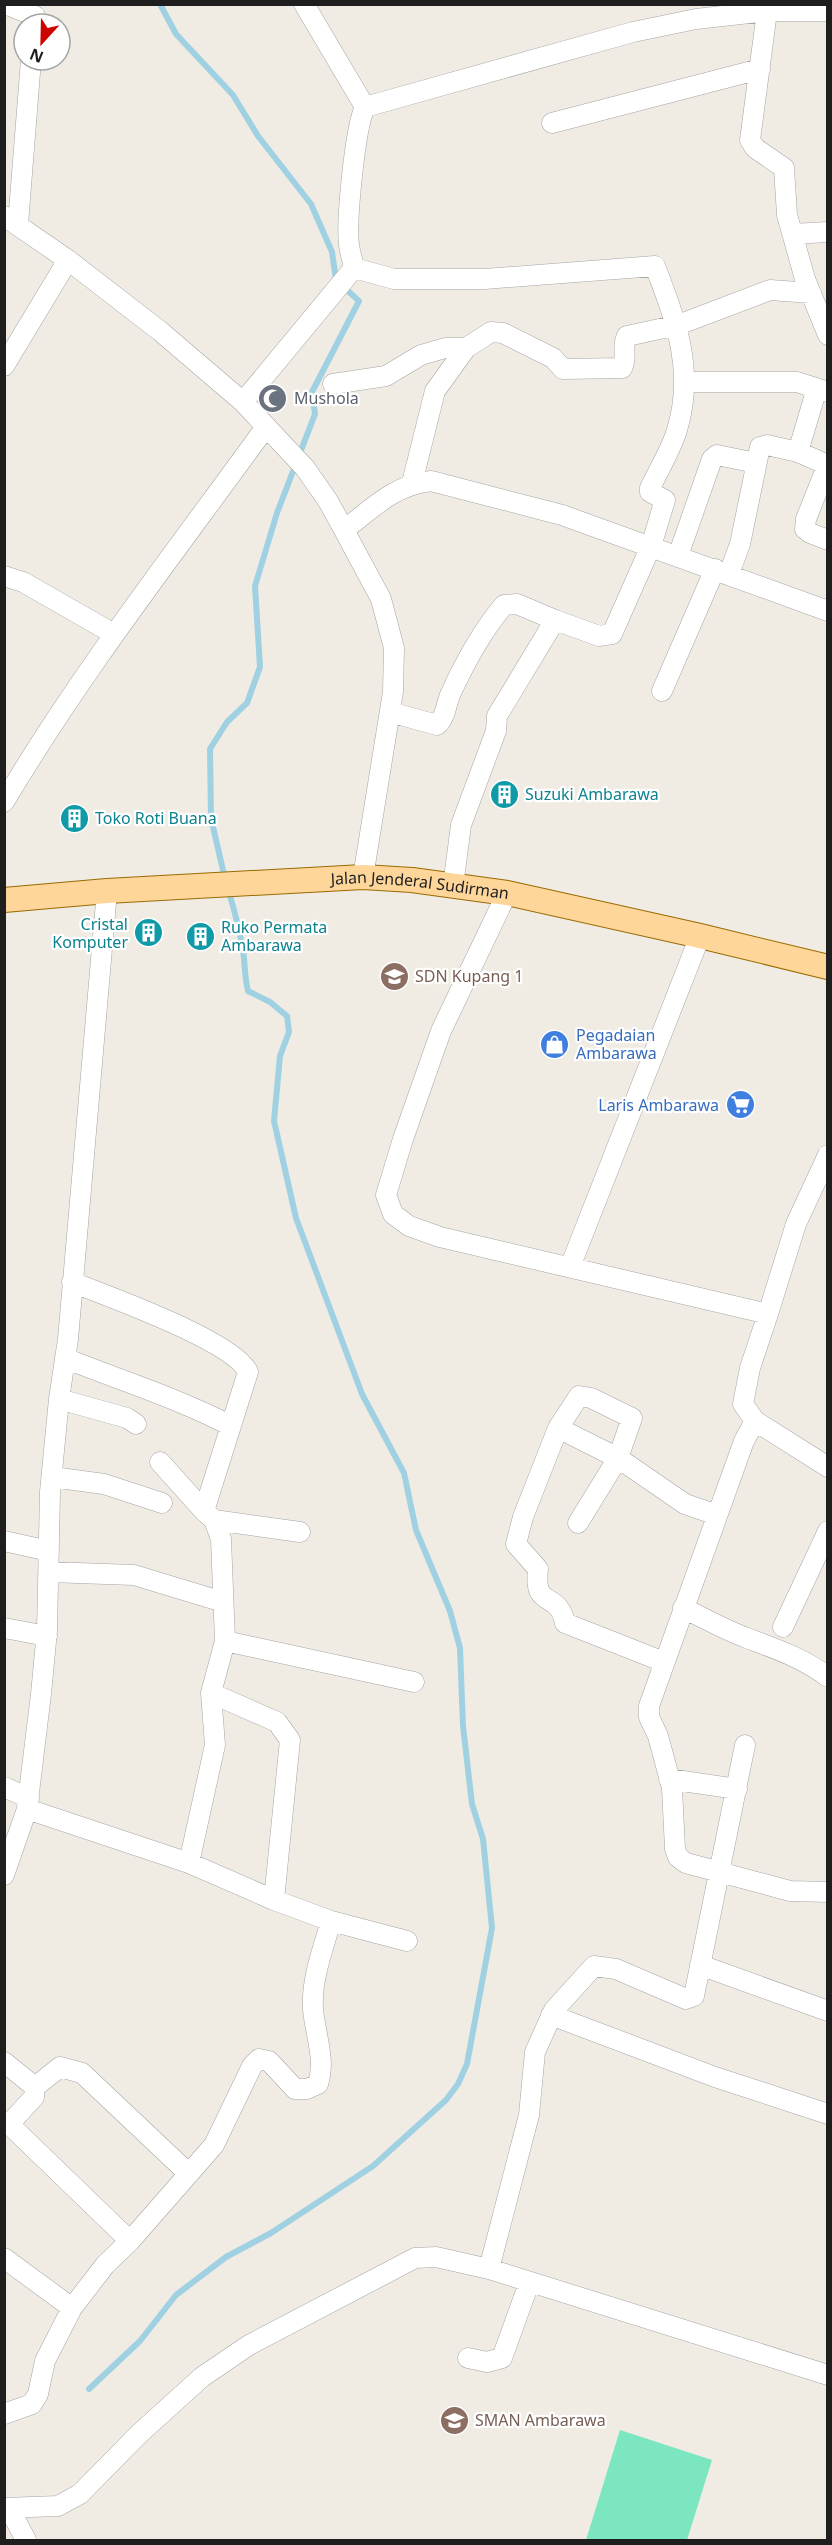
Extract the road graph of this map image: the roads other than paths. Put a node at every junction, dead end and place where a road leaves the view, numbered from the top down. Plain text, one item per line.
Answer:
1 (5, 4) edge
2 (304, 4) edge
3 (768, 8) edge
4 (828, 10) edge
5 (28, 12) edge
6 (760, 69) junction
7 (30, 72) edge
8 (365, 107) junction
9 (552, 123) dead end
10 (11, 220) edge
11 (828, 232) edge
12 (792, 234) junction
13 (68, 260) junction
14 (350, 272) junction
15 (811, 293) junction
16 (678, 325) junction
17 (828, 335) edge
18 (466, 348) junction
19 (4, 366) edge
20 (686, 382) junction
21 (333, 384) dead end
22 (822, 390) edge
23 (243, 402) junction
24 (266, 428) junction
25 (798, 452) junction
26 (756, 463) junction
27 (412, 483) junction
28 (344, 530) junction
29 (828, 540) edge
30 (651, 546) junction
31 (678, 556) junction
32 (722, 572) junction
33 (4, 576) edge
34 (827, 609) edge
35 (555, 620) junction
36 (114, 634) junction
37 (662, 691) dead end
38 (390, 712) junction
39 (4, 802) edge
40 (363, 877) junction
41 (453, 886) junction
42 (106, 891) junction
43 (507, 893) junction
44 (4, 900) edge
45 (700, 936) junction
46 (828, 967) edge
47 (828, 1155) edge
48 (570, 1266) junction
49 (72, 1282) junction
50 (768, 1314) junction
51 (65, 1358) junction
52 (59, 1399) junction
53 (754, 1421) junction
54 (136, 1424) dead end
55 (231, 1426) junction
56 (558, 1428) junction
57 (618, 1458) junction
58 (160, 1462) dead end
59 (828, 1467) edge
60 (52, 1477) junction
61 (162, 1503) dead end
62 (209, 1515) junction
63 (717, 1515) junction
64 (578, 1523) dead end
65 (828, 1531) edge
66 (300, 1532) dead end
67 (4, 1541) edge
68 (49, 1551) junction
69 (49, 1572) junction
70 (223, 1602) junction
71 (683, 1608) junction
72 (783, 1627) dead end
73 (4, 1628) edge
74 (47, 1636) junction
75 (225, 1641) junction
76 (664, 1662) junction
77 (828, 1677) edge
78 (414, 1682) dead end
79 (211, 1693) junction
80 (745, 1746) dead end
81 (669, 1779) junction
82 (4, 1787) edge
83 (737, 1789) junction
84 (28, 1803) junction
85 (189, 1863) junction
86 (722, 1870) junction
87 (4, 1875) edge
88 (828, 1893) edge
89 (274, 1900) junction
90 (331, 1921) junction
91 (407, 1941) dead end
92 (700, 1965) junction
93 (828, 2011) edge
94 (551, 2015) junction
95 (4, 2062) edge
96 (35, 2087) junction
97 (828, 2114) edge
98 (189, 2175) junction
99 (130, 2241) junction
100 (4, 2258) edge
101 (489, 2269) junction
102 (530, 2283) junction
103 (72, 2308) junction
104 (468, 2358) dead end
105 (828, 2375) edge
106 (4, 2414) edge
107 (7, 2508) edge
108 (26, 2541) edge

1 - 5 street
2 - 8 street
3 - 4 street
3 - 6 street
3 - 8 street
6 - 9 street
6 - 12 street
7 - 10 street
8 - 14 street
10 - 13 street
11 - 12 street
12 - 15 street
13 - 19 street
13 - 23 street
14 - 16 street
14 - 23 street
15 - 16 street
15 - 17 street
16 - 18 street
16 - 20 street
18 - 21 street
18 - 27 street
20 - 22 street
20 - 30 street
22 - 25 street
23 - 24 street
24 - 28 street
24 - 36 street
25 - 26 street
25 - 29 street
26 - 31 street
26 - 32 street
27 - 28 street
27 - 30 street
28 - 38 street
30 - 31 street
30 - 35 street
31 - 32 street
32 - 34 street
32 - 37 street
33 - 36 street
35 - 38 street
35 - 41 street
36 - 39 street
38 - 40 street
40 - 41 main road, Jalan Jenderal Sudirman
40 - 42 main road, Jalan Jenderal Sudirman
41 - 43 main road, Jalan Jenderal Sudirman
42 - 44 main road, Jalan Jenderal Sudirman
42 - 49 street
43 - 45 main road, Jalan Jenderal Sudirman
43 - 48 street
45 - 46 main road, Jalan Jenderal Sudirman
45 - 48 street
47 - 50 street
48 - 50 street
49 - 51 street
49 - 55 street
50 - 53 street
51 - 52 street
51 - 55 street
52 - 54 street
52 - 60 street
53 - 59 street
53 - 63 street
55 - 62 street
56 - 57 street
56 - 57 street
56 - 76 street
57 - 63 street
57 - 64 street
58 - 62 street
60 - 61 street
60 - 68 street
62 - 66 street
62 - 70 street
63 - 71 street
65 - 72 street
67 - 68 street
68 - 69 street
69 - 70 street
69 - 74 street
70 - 75 street
71 - 76 street
71 - 77 street
73 - 74 street
74 - 84 street
75 - 78 street
75 - 79 street
76 - 81 street
79 - 85 street
79 - 89 street
80 - 83 street
81 - 83 street
81 - 86 street
82 - 84 street
83 - 86 street
84 - 85 street
84 - 87 street
85 - 89 street
86 - 88 street
86 - 92 street
89 - 90 street
90 - 91 street
90 - 98 street
92 - 93 street
92 - 94 street
94 - 97 street
94 - 101 street
95 - 96 street
96 - 98 street
96 - 99 street
98 - 99 street
99 - 103 street
100 - 103 street
101 - 102 street
101 - 107 street
102 - 104 street
102 - 105 street
103 - 106 street
107 - 108 street

